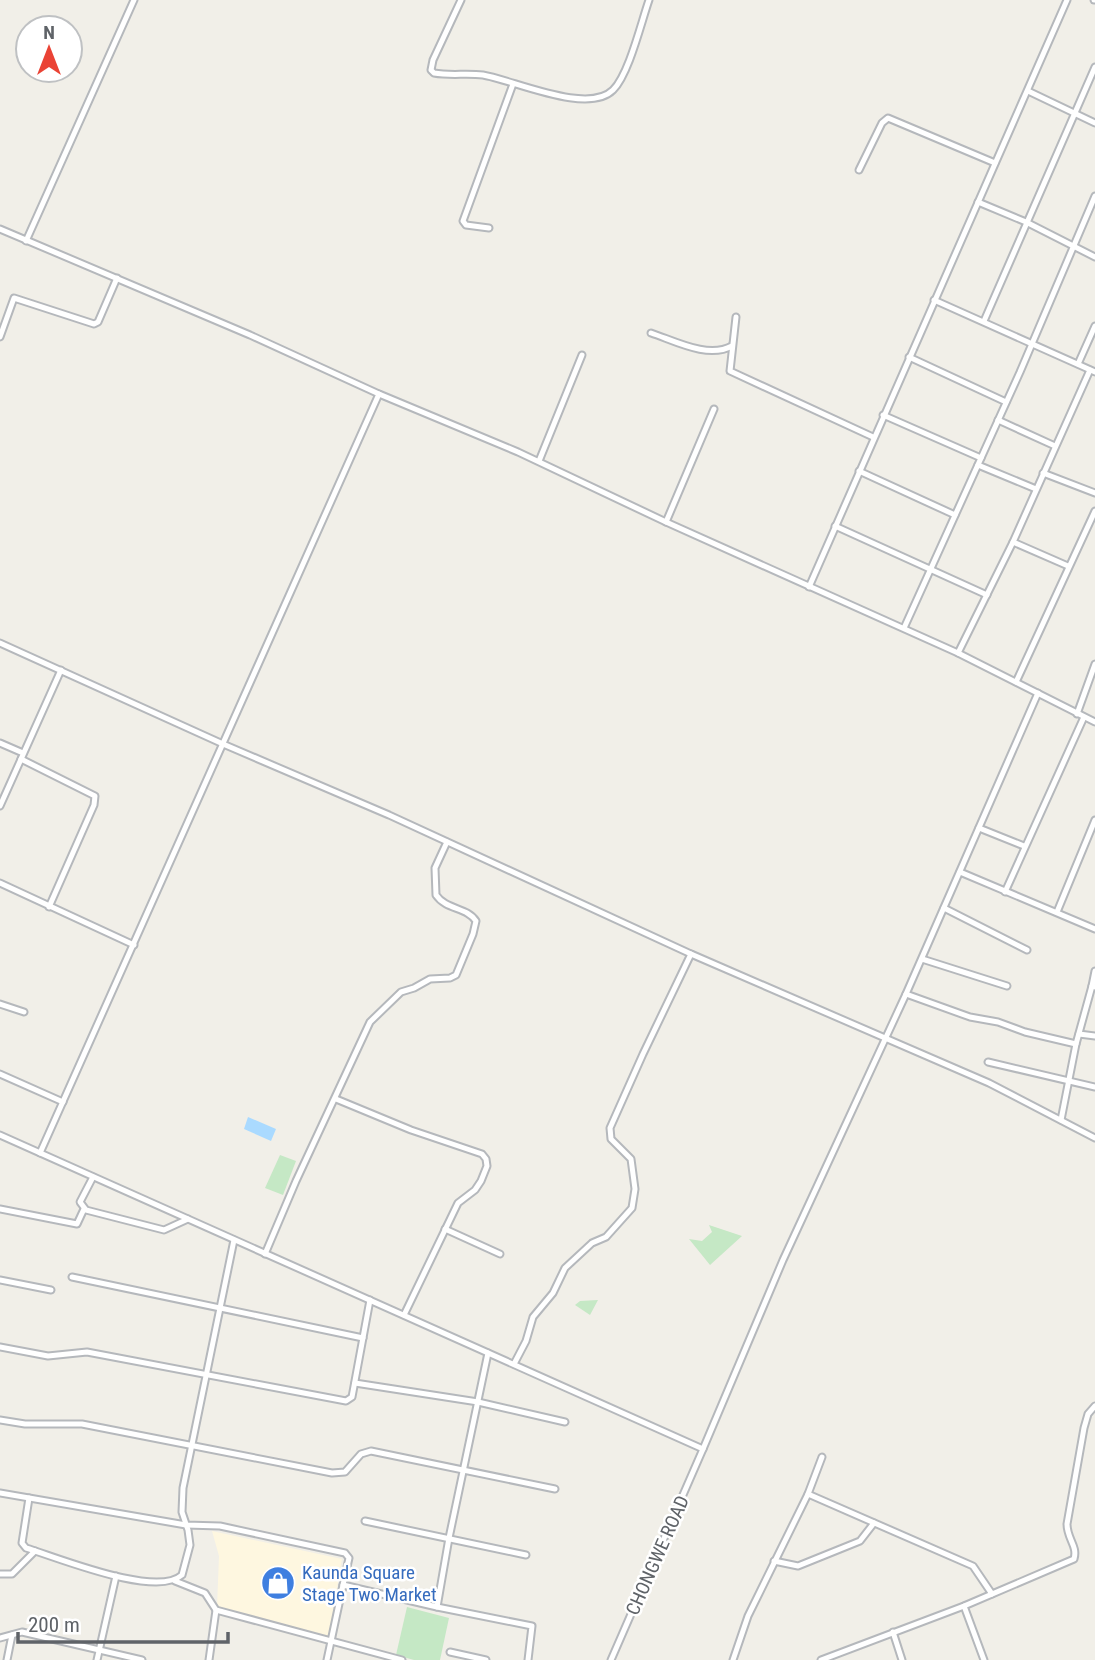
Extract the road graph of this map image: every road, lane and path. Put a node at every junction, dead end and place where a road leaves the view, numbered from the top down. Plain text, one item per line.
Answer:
1 (134, 0) edge
2 (461, 0) edge
3 (649, 0) edge
4 (1067, 0) edge
5 (1095, 67) edge
6 (513, 84) junction
7 (1028, 91) junction
8 (1074, 114) junction
9 (1095, 123) edge
10 (996, 163) junction
11 (859, 170) dead end
12 (1095, 196) edge
13 (978, 202) junction
14 (1026, 222) junction
15 (489, 228) dead end
16 (0, 229) edge
17 (26, 241) junction
18 (1073, 245) junction
19 (1095, 257) edge
20 (117, 278) junction
21 (934, 300) junction
22 (736, 317) dead end
23 (984, 321) junction
24 (1095, 326) edge
25 (651, 333) dead end
26 (0, 337) edge
27 (1032, 342) junction
28 (732, 346) junction
29 (582, 355) dead end
30 (909, 357) junction
31 (1078, 364) junction
32 (1092, 371) edge
33 (379, 394) junction
34 (1006, 402) junction
35 (714, 409) dead end
36 (883, 415) junction
37 (998, 420) junction
38 (873, 437) junction
39 (1055, 446) junction
40 (539, 461) junction
41 (980, 462) junction
42 (859, 471) junction
43 (1043, 473) junction
44 (1036, 489) junction
45 (1095, 493) edge
46 (1095, 511) edge
47 (955, 515) junction
48 (666, 522) junction
49 (835, 526) junction
50 (1013, 542) junction
51 (1068, 566) junction
52 (931, 569) junction
53 (809, 587) junction
54 (987, 595) junction
55 (904, 628) junction
56 (0, 643) edge
57 (958, 653) junction
58 (1095, 664) edge
59 (61, 670) junction
60 (1016, 682) junction
61 (1038, 693) junction
62 (1081, 715) junction
63 (1095, 722) edge
64 (0, 743) edge
65 (223, 744) junction
66 (22, 756) junction
67 (0, 806) edge
68 (1095, 820) edge
69 (979, 828) junction
70 (447, 842) junction
71 (1024, 846) junction
72 (960, 872) junction
73 (0, 883) edge
74 (1005, 892) junction
75 (49, 907) junction
76 (944, 908) junction
77 (1056, 912) junction
78 (1095, 929) edge
79 (134, 945) junction
80 (1027, 950) dead end
81 (691, 954) junction
82 (922, 959) junction
83 (1095, 971) edge
84 (1007, 986) dead end
85 (1093, 987) edge
86 (906, 994) junction
87 (0, 1004) edge
88 (24, 1012) dead end
89 (1079, 1034) junction
90 (1095, 1037) edge
91 (884, 1038) junction
92 (1076, 1044) junction
93 (988, 1062) dead end
94 (0, 1074) edge
95 (1069, 1081) junction
96 (1095, 1087) edge
97 (336, 1099) junction
98 (63, 1102) junction
99 (1061, 1120) junction
100 (0, 1135) edge
101 (1095, 1138) edge
102 (40, 1153) junction
103 (93, 1177) junction
104 (0, 1209) edge
105 (84, 1209) junction
106 (188, 1219) junction
107 (445, 1229) junction
108 (234, 1240) junction
109 (265, 1254) junction
110 (500, 1254) dead end
111 (72, 1277) dead end
112 (0, 1280) edge
113 (51, 1290) dead end
114 (370, 1300) junction
115 (221, 1307) junction
116 (404, 1315) junction
117 (363, 1338) junction
118 (0, 1347) edge
119 (488, 1353) junction
120 (514, 1364) junction
121 (207, 1375) junction
122 (355, 1383) junction
123 (478, 1402) junction
124 (1095, 1406) edge
125 (0, 1420) edge
126 (565, 1422) dead end
127 (192, 1444) junction
128 (703, 1449) junction
129 (822, 1457) dead end
130 (464, 1469) junction
131 (555, 1489) dead end
132 (0, 1493) edge
133 (808, 1494) junction
134 (29, 1498) junction
135 (365, 1521) dead end
136 (874, 1523) junction
137 (186, 1525) junction
138 (449, 1538) junction
139 (35, 1551) junction
140 (526, 1555) dead end
141 (774, 1561) junction
142 (0, 1574) edge
143 (116, 1576) junction
144 (175, 1581) junction
145 (343, 1585) junction
146 (992, 1594) junction
147 (964, 1606) junction
148 (437, 1607) junction
149 (216, 1610) junction
150 (893, 1632) junction
151 (12, 1634) junction
152 (0, 1638) edge
153 (331, 1642) junction
154 (99, 1650) junction
155 (450, 1652) dead end
156 (7, 1660) edge
157 (97, 1660) edge
158 (142, 1660) edge
159 (209, 1660) edge
160 (327, 1660) edge
161 (402, 1660) edge
162 (486, 1660) edge
163 (528, 1660) edge
164 (611, 1660) edge
165 (733, 1660) edge
166 (821, 1660) edge
167 (902, 1660) edge
168 (984, 1660) edge

1 - 17 street
2 - 6 street
3 - 6 street
4 - 7 street
5 - 8 street
6 - 15 street
7 - 8 street
7 - 10 street
8 - 9 street
8 - 14 street
10 - 11 street
10 - 13 street
12 - 18 street
13 - 14 street
13 - 21 street
14 - 18 street
14 - 23 street
16 - 17 street
17 - 20 street
18 - 19 street
18 - 27 street
20 - 26 street
20 - 33 street
21 - 23 street
21 - 30 street
22 - 28 street
23 - 27 street
24 - 31 street
25 - 28 street
27 - 31 street
27 - 34 street
28 - 38 street
29 - 40 street
30 - 34 street
30 - 36 street
31 - 32 street
32 - 39 street
33 - 40 street
33 - 65 street
34 - 37 street
35 - 48 street
36 - 38 street
36 - 41 street
37 - 39 street
37 - 41 street
38 - 42 street
39 - 43 street
40 - 48 street
41 - 44 street
41 - 47 street
42 - 47 street
42 - 49 street
43 - 44 street
43 - 45 street
44 - 50 street
46 - 51 street
47 - 52 street
48 - 53 street
49 - 52 street
49 - 53 street
50 - 51 street
50 - 54 street
51 - 60 street
52 - 54 street
52 - 55 street
53 - 55 street
54 - 57 street
55 - 57 street
56 - 59 street
57 - 60 street
58 - 62 street
59 - 65 street
59 - 66 street
60 - 61 street
61 - 62 street
61 - 69 street, CHONGWE ROAD
62 - 63 street
62 - 71 street
64 - 66 street
65 - 70 street
65 - 79 street
66 - 67 street
66 - 75 street
68 - 77 street
69 - 71 street
69 - 72 street, CHONGWE ROAD
70 - 81 street
70 - 97 street
71 - 74 street
72 - 74 street
72 - 76 street, CHONGWE ROAD
73 - 75 street
74 - 77 street
75 - 79 street
76 - 80 street
76 - 82 street, CHONGWE ROAD
77 - 78 street
79 - 98 street
81 - 91 street
81 - 120 street
82 - 84 street
82 - 86 street, CHONGWE ROAD
83 - 85 street
85 - 89 street
86 - 91 street, CHONGWE ROAD
86 - 92 street
87 - 88 street
89 - 90 street
89 - 92 street
91 - 99 street
91 - 128 street, CHONGWE ROAD
92 - 95 street
93 - 95 street
94 - 98 street
95 - 96 street
95 - 99 street
97 - 107 street
97 - 109 street
98 - 102 street
99 - 101 street
100 - 102 street
102 - 103 street
103 - 105 street
103 - 106 street
104 - 105 street
105 - 106 street
106 - 108 street
107 - 110 street
107 - 116 street
108 - 109 street
108 - 115 street
109 - 114 street
111 - 115 street
112 - 113 street
114 - 116 street
114 - 117 street
115 - 117 street
115 - 121 street
116 - 119 street
117 - 122 street
118 - 121 street
119 - 120 street
119 - 123 street
120 - 128 street
121 - 122 street
121 - 127 street
122 - 123 street
123 - 126 street
123 - 130 street
124 - 146 street
125 - 127 street
127 - 130 street
127 - 137 street
128 - 164 street, CHONGWE ROAD
129 - 133 street
130 - 131 street
130 - 138 street
132 - 134 street
133 - 136 street
133 - 141 street
134 - 137 street
134 - 139 street
135 - 138 street
136 - 141 street
136 - 146 street
137 - 144 street
137 - 145 street
138 - 140 street
138 - 148 street
139 - 142 street
139 - 143 street
141 - 165 street
143 - 144 street
143 - 154 street
144 - 149 street
145 - 148 street
145 - 153 street
146 - 147 street
147 - 150 street
147 - 168 street
148 - 163 street
149 - 153 street
149 - 159 street
150 - 166 street
150 - 167 street
151 - 152 street
151 - 154 street
151 - 156 street
153 - 160 street
153 - 161 street
154 - 157 street
154 - 158 street
155 - 162 street

